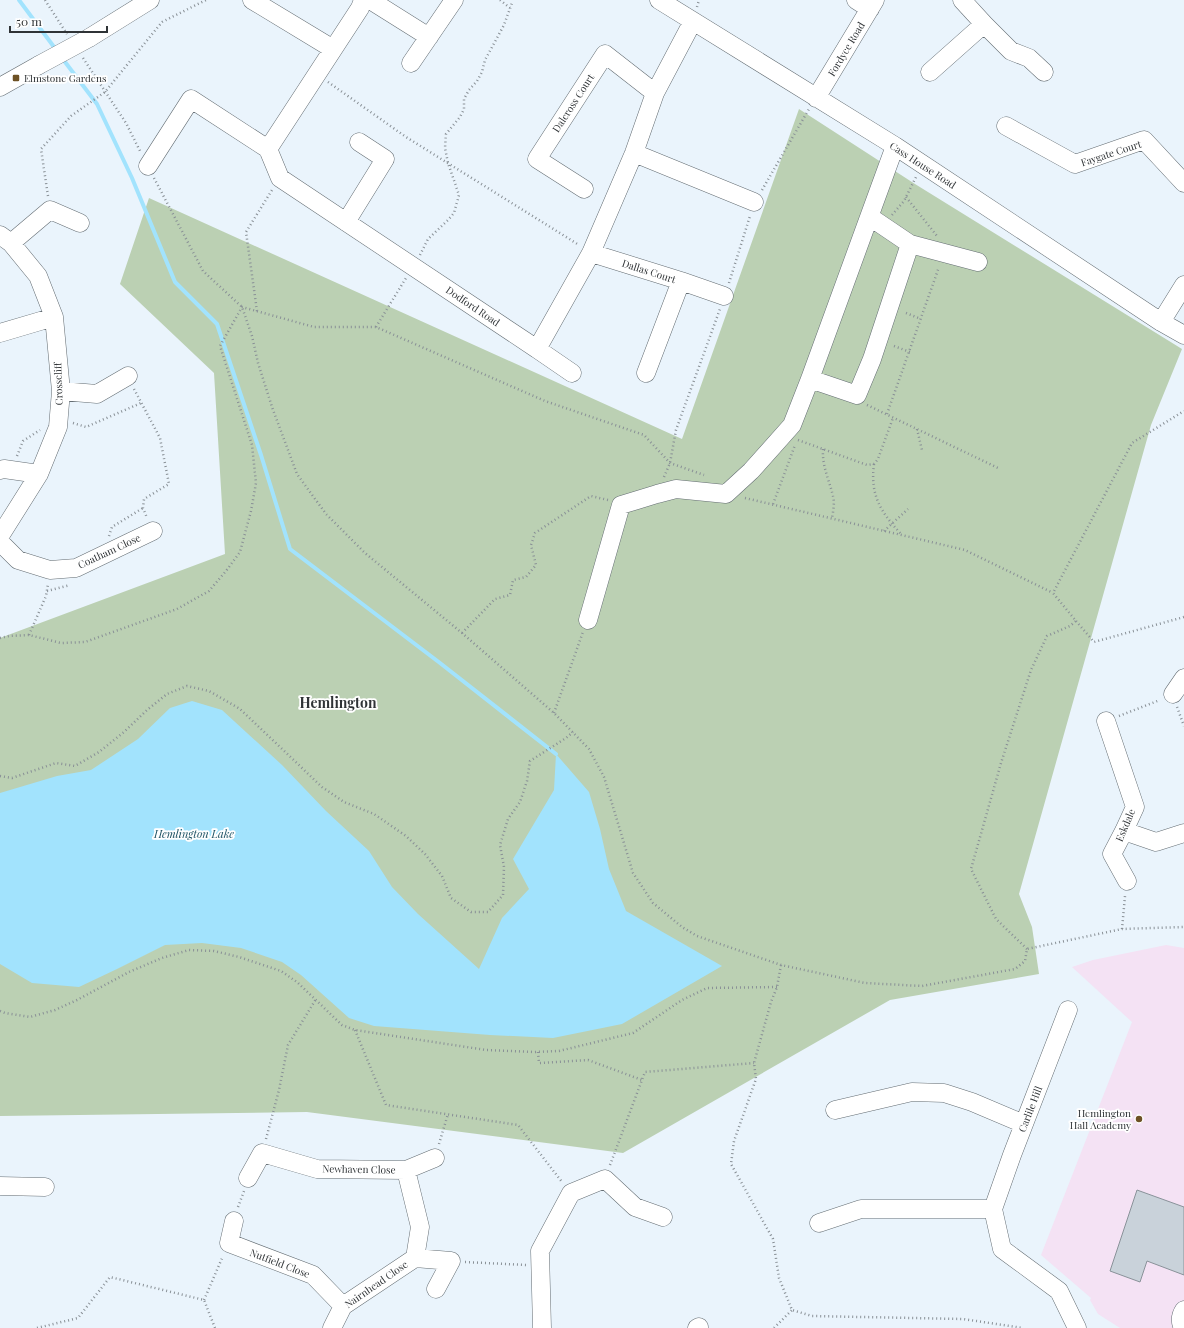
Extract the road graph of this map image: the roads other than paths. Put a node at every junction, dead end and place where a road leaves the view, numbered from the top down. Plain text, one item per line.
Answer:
1 (150, 0) edge
2 (252, 0) edge
3 (363, 0) edge
4 (370, 0) edge
5 (454, 0) edge
6 (659, 0) edge
7 (962, 0) edge
8 (867, 3) edge
9 (693, 21) junction
10 (984, 24) junction
11 (429, 37) junction
12 (333, 49) junction
13 (411, 64) dead end
14 (930, 72) dead end
15 (1044, 72) dead end
16 (0, 87) edge
17 (655, 92) junction
18 (816, 98) junction
19 (1006, 126) dead end
20 (359, 142) dead end
21 (895, 146) junction
22 (268, 149) junction
23 (634, 152) junction
24 (148, 166) road end
25 (1184, 184) edge
26 (584, 189) dead end
27 (754, 202) dead end
28 (870, 217) junction
29 (346, 222) junction
30 (80, 223) dead end
31 (5, 239) edge
32 (910, 244) junction
33 (591, 252) junction
34 (978, 262) dead end
35 (681, 282) junction
36 (1184, 285) edge
37 (724, 296) dead end
38 (54, 317) junction
39 (1161, 322) junction
40 (0, 333) edge
41 (1184, 335) edge
42 (537, 349) junction
43 (572, 373) dead end
44 (646, 373) dead end
45 (128, 376) road end
46 (810, 379) junction
47 (61, 391) junction
48 (0, 470) edge
49 (39, 474) junction
50 (153, 531) road end
51 (0, 536) edge
52 (0, 542) edge
53 (588, 620) road end
54 (1184, 678) edge
55 (1173, 694) road end
56 (1106, 722) road end
57 (1124, 831) junction
58 (1184, 833) edge
59 (1126, 881) road end
60 (1068, 1010) dead end
61 (835, 1110) dead end
62 (1024, 1124) junction
63 (435, 1158) road end
64 (406, 1170) junction
65 (248, 1178) road end
66 (0, 1186) edge
67 (45, 1187) dead end
68 (993, 1209) junction
69 (663, 1217) dead end
70 (234, 1221) road end
71 (819, 1223) dead end
72 (415, 1258) junction
73 (436, 1289) dead end
74 (343, 1306) junction
75 (1184, 1310) edge
76 (332, 1328) edge
77 (542, 1328) edge
78 (1077, 1328) edge
79 (1183, 1328) edge

1 - 16 street, bridge
2 - 12 street
3 - 12 street
4 - 11 street
5 - 11 street
6 - 9 street, Cass House Road
7 - 10 street
8 - 18 street, Fordyce Road
9 - 17 street
9 - 18 street, Cass House Road
10 - 14 street
10 - 15 street
11 - 13 street
12 - 22 street
17 - 23 street
17 - 26 street, Dalcross Court
18 - 21 street, Cass House Road
19 - 25 street, Faygate Court
20 - 29 street
21 - 28 street
21 - 39 street, Cass House Road
22 - 24 street
22 - 29 street, Dodford Road
23 - 27 street
23 - 33 street
28 - 32 street
28 - 46 street
29 - 42 street, Dodford Road
30 - 31 street
31 - 38 street, Crosscliff
32 - 34 street
32 - 46 street
33 - 35 street, Dallas Court
33 - 42 street
35 - 37 street
35 - 44 street, Dallas Court
36 - 39 street
38 - 40 street
38 - 47 street, Crosscliff
39 - 41 street, Cass House Road
42 - 43 street, Dodford Road
45 - 47 street
46 - 53 street
47 - 49 street, Crosscliff
48 - 49 street
49 - 51 street, Crosscliff
50 - 52 street, Coatham Close
54 - 55 street
56 - 57 street, Eskdale
57 - 58 street
57 - 59 street, Eskdale
60 - 62 street, Carlile Hill
61 - 62 street
62 - 68 street, Carlile Hill
63 - 64 street, Newhaven Close
64 - 65 street, Newhaven Close
64 - 72 street, Nairnhead Close
66 - 67 street
68 - 71 street
68 - 78 street
69 - 77 street
70 - 74 street, Nutfield Close
72 - 73 street
72 - 74 street, Nairnhead Close
74 - 76 street, Nairnhead Close
75 - 79 street

